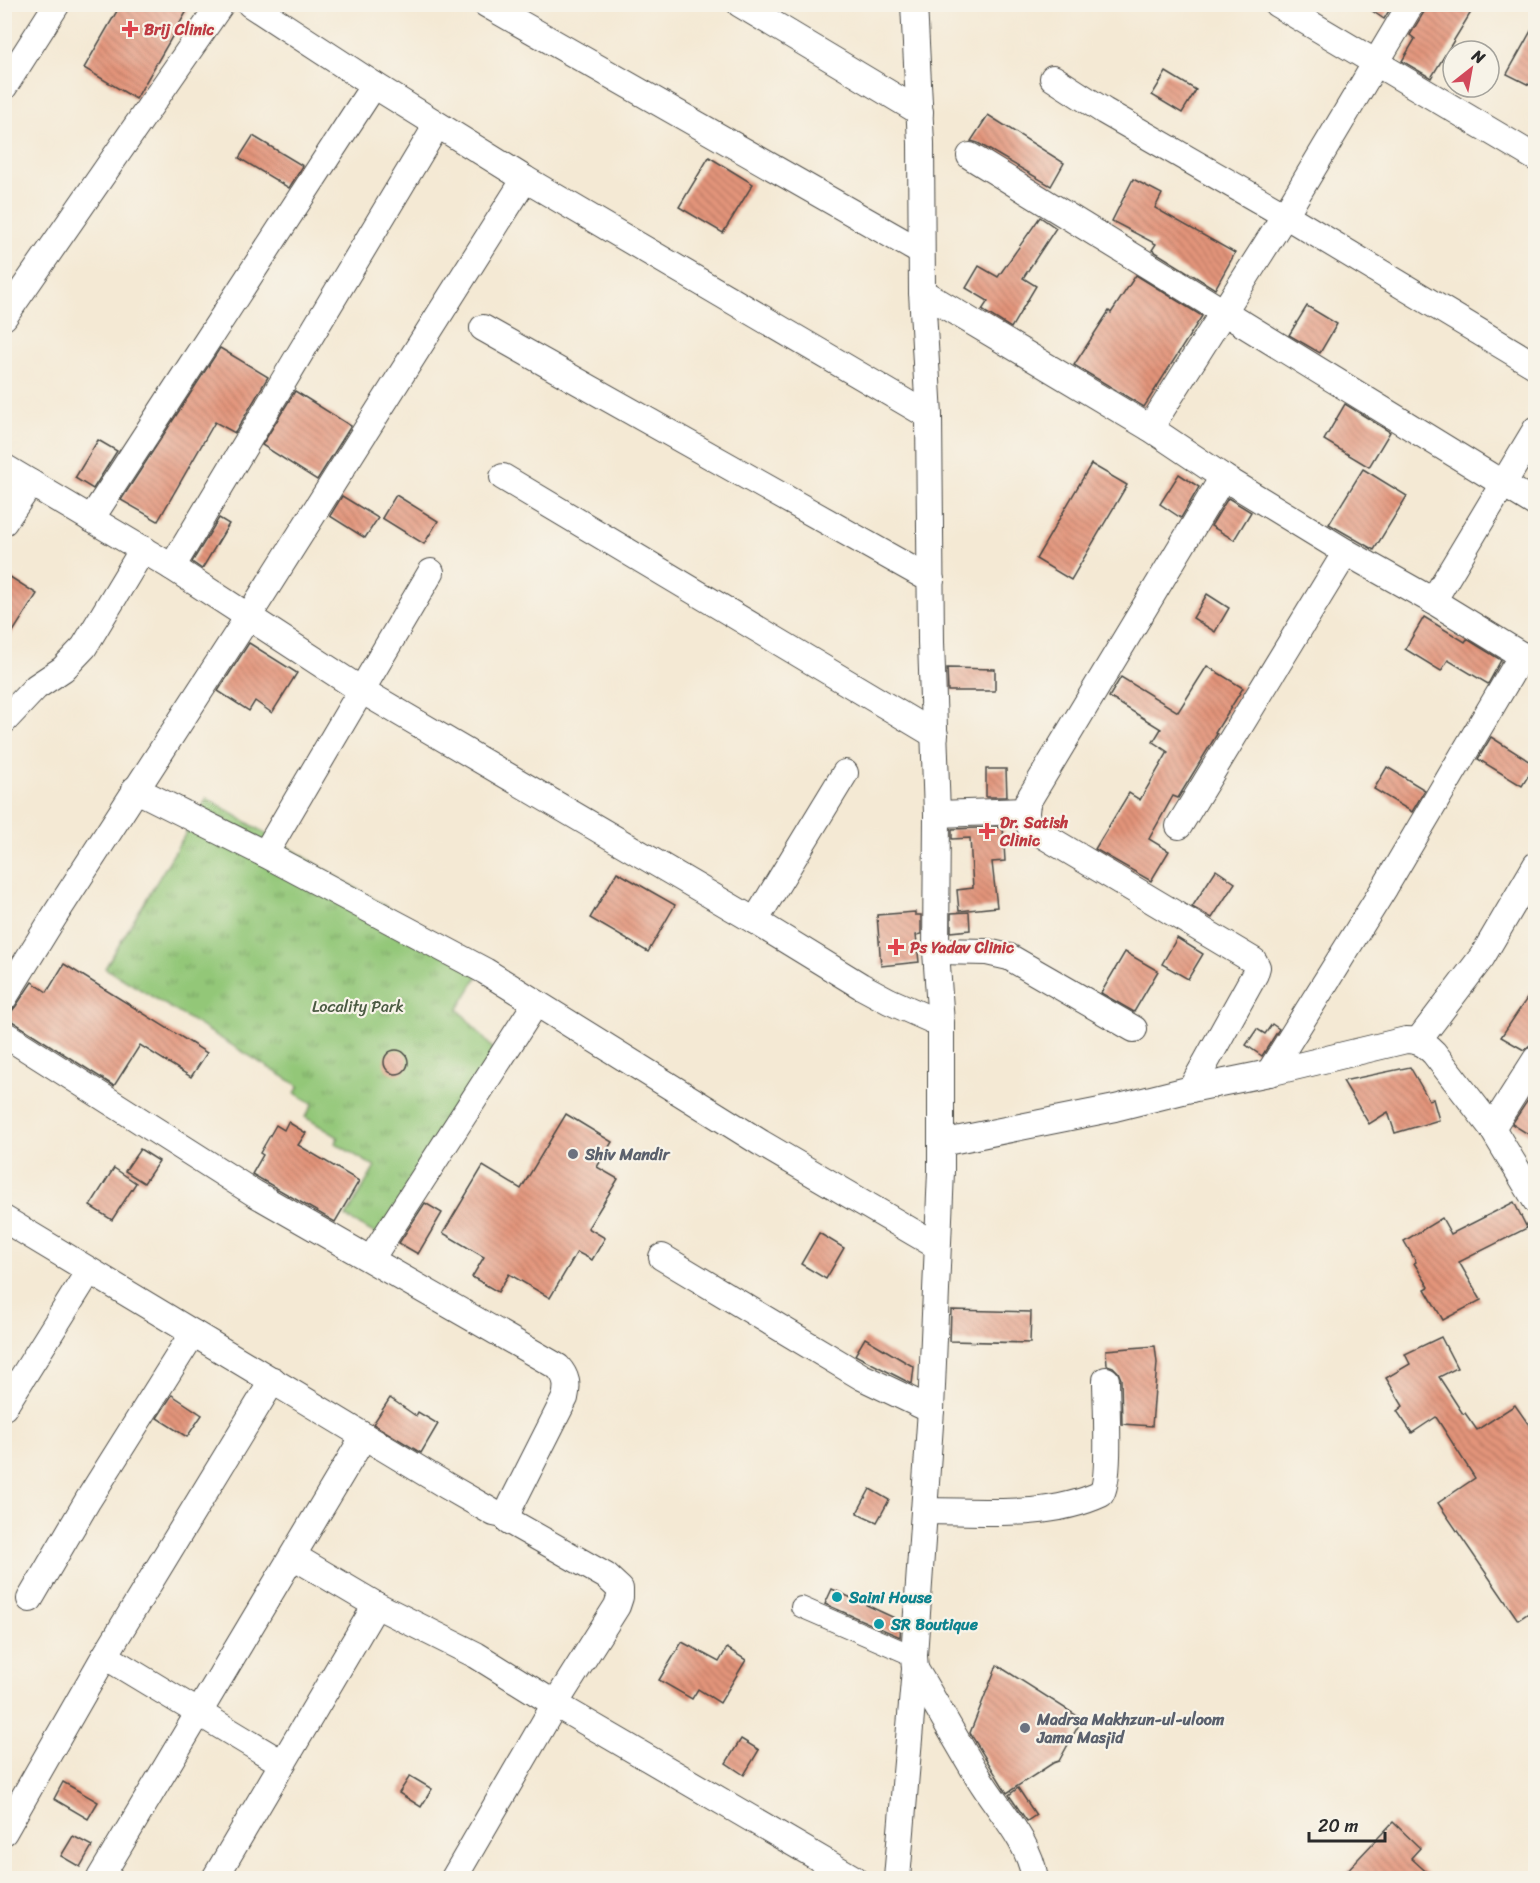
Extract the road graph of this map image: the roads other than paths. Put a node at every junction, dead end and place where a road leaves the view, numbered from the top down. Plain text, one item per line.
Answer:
1 (57, 4) edge
2 (221, 4) edge
3 (250, 4) edge
4 (486, 4) edge
5 (740, 4) edge
6 (914, 4) edge
7 (1277, 4) edge
8 (1411, 4) edge
9 (1376, 63) junction
10 (1053, 78) dead end
11 (374, 85) junction
12 (4, 87) edge
13 (920, 112) junction
14 (437, 125) junction
15 (970, 156) dead end
16 (1536, 158) edge
17 (525, 179) junction
18 (1285, 215) junction
19 (921, 252) junction
20 (922, 292) junction
21 (1224, 312) junction
22 (4, 317) edge
23 (483, 328) dead end
24 (1536, 366) edge
25 (929, 416) junction
26 (1150, 428) junction
27 (1536, 429) edge
28 (4, 467) edge
29 (503, 477) dead end
30 (1223, 477) junction
31 (31, 483) junction
32 (1503, 486) junction
33 (1536, 504) edge
34 (91, 519) junction
35 (4, 522) edge
36 (143, 549) junction
37 (1346, 552) junction
38 (172, 567) junction
39 (431, 572) dead end
40 (931, 580) junction
41 (1433, 601) junction
42 (248, 617) junction
43 (1529, 659) edge
44 (361, 690) junction
45 (4, 721) edge
46 (934, 735) junction
47 (845, 773) dead end
48 (135, 789) junction
49 (1026, 811) junction
50 (937, 814) junction
51 (1179, 826) dead end
52 (265, 854) junction
53 (1536, 865) edge
54 (755, 921) junction
55 (936, 951) junction
56 (4, 998) edge
57 (536, 1003) junction
58 (941, 1024) junction
59 (1134, 1029) dead end
60 (4, 1034) edge
61 (1418, 1041) junction
62 (1536, 1059) edge
63 (1269, 1073) junction
64 (1191, 1089) junction
65 (1492, 1128) junction
66 (941, 1143) junction
67 (1535, 1200) edge
68 (4, 1219) edge
69 (938, 1246) junction
70 (662, 1257) dead end
71 (371, 1259) junction
72 (89, 1271) junction
73 (193, 1333) junction
74 (273, 1380) junction
75 (1106, 1380) dead end
76 (4, 1407) edge
77 (931, 1410) junction
78 (363, 1436) junction
79 (924, 1510) junction
80 (508, 1516) junction
81 (293, 1556) junction
82 (30, 1599) dead end
83 (376, 1605) junction
84 (801, 1607) dead end
85 (105, 1656) junction
86 (914, 1663) junction
87 (555, 1704) junction
88 (199, 1713) junction
89 (282, 1763) junction
90 (4, 1832) edge
91 (100, 1878) edge
92 (215, 1878) edge
93 (454, 1878) edge
94 (853, 1878) edge
95 (897, 1878) edge
96 (1035, 1878) edge

1 - 12 street
2 - 22 street
3 - 11 street
4 - 19 street
5 - 13 street
6 - 13 street
7 - 9 street
8 - 9 street
9 - 16 street
9 - 18 street
10 - 18 street
11 - 14 street
11 - 34 street
13 - 19 street
14 - 17 street
14 - 38 street
15 - 21 street
17 - 25 street
17 - 42 street
18 - 21 street
18 - 24 street
19 - 20 street
20 - 25 street
20 - 26 street
21 - 26 street
21 - 32 street
23 - 40 street
25 - 40 street
26 - 30 street
27 - 32 street
28 - 31 street
29 - 46 street
30 - 37 street
30 - 49 street
31 - 34 street
31 - 35 street
32 - 33 street
32 - 41 street
34 - 36 street
36 - 38 street
36 - 45 street
37 - 41 street
37 - 51 street
38 - 42 street
39 - 44 street
40 - 46 street
41 - 43 street
42 - 44 street
42 - 48 street
43 - 63 street
44 - 52 street
44 - 54 street
46 - 50 street
47 - 54 street
48 - 52 street
48 - 56 street
49 - 50 street
49 - 64 street
50 - 55 street
52 - 57 street
53 - 61 street
54 - 58 street
55 - 58 street
55 - 59 street
57 - 69 street
57 - 71 street
58 - 66 street
60 - 71 street
61 - 63 street
61 - 65 street
62 - 65 street
63 - 64 street
64 - 66 street
65 - 67 street
66 - 69 street
68 - 72 street
69 - 77 street
70 - 77 street
71 - 80 street
72 - 73 street
72 - 76 street
73 - 74 street
73 - 82 street
74 - 78 street
74 - 85 street
75 - 79 street
77 - 79 street
78 - 80 street
78 - 81 street
79 - 86 street
80 - 87 street
81 - 83 street
81 - 88 street
83 - 87 street
83 - 89 street
84 - 86 street
85 - 88 street
85 - 90 street
86 - 95 street
86 - 96 street
87 - 93 street
87 - 94 street
88 - 89 street
88 - 91 street
89 - 92 street

